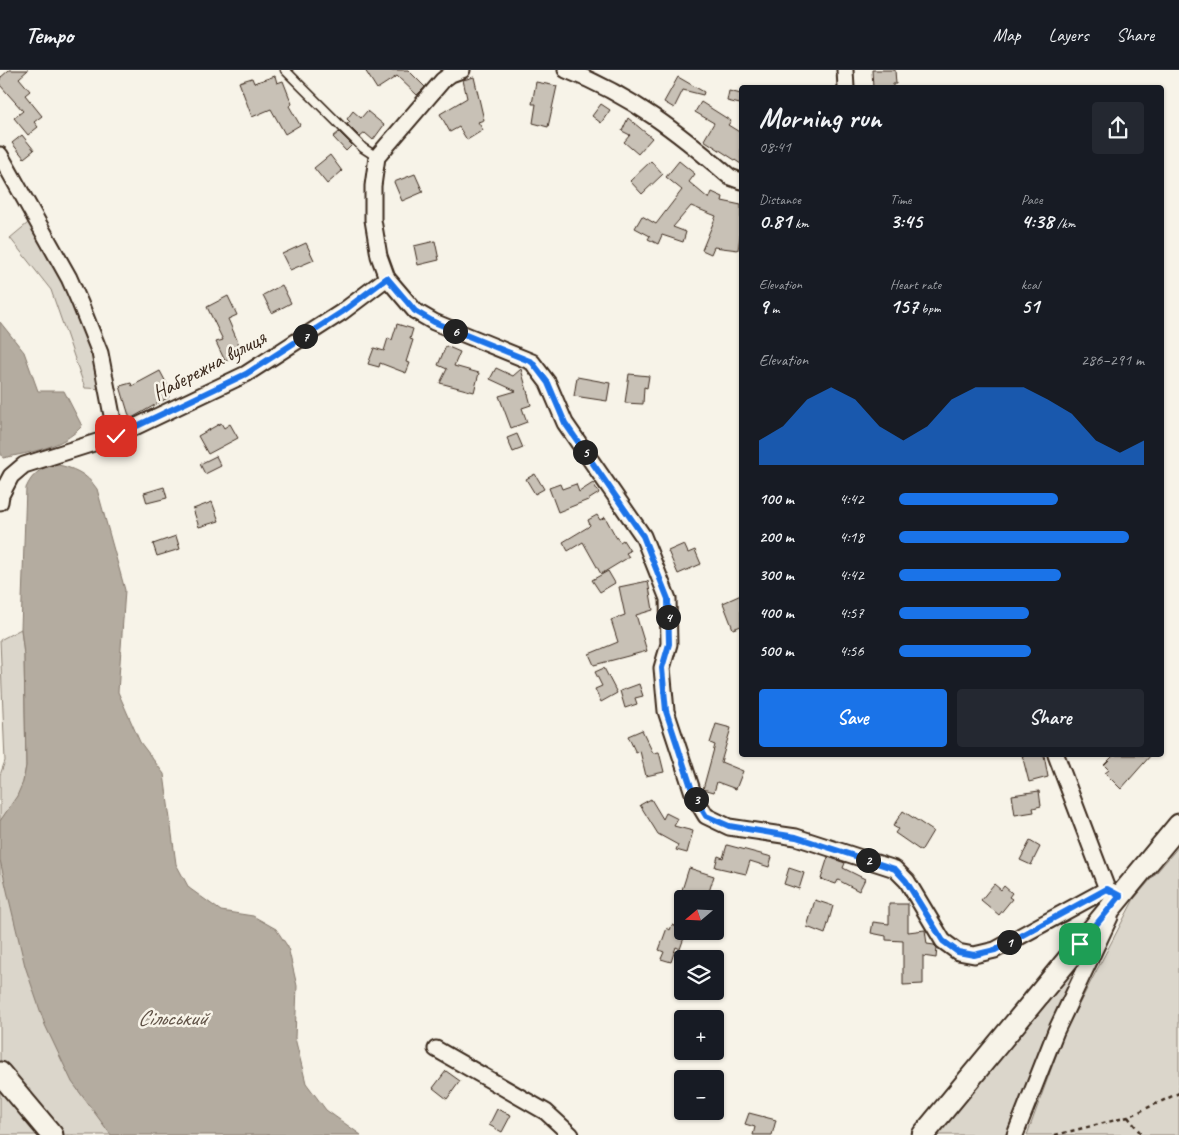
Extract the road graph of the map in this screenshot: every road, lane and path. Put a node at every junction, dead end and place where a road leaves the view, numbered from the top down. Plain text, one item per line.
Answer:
1 (285, 70) edge
2 (566, 70) edge
3 (845, 70) edge
4 (454, 71) edge
5 (846, 85) edge
6 (0, 155) edge
7 (377, 157) junction
8 (739, 180) edge
9 (387, 278) junction
10 (116, 436) junction
11 (0, 502) edge
12 (1057, 757) edge
13 (1179, 825) edge
14 (1113, 892) junction
15 (436, 1049) dead end
16 (3, 1081) edge
17 (1179, 1093) edge
18 (1128, 1117) junction
19 (52, 1135) edge
20 (571, 1135) edge
21 (923, 1135) edge
22 (1015, 1135) edge
23 (1055, 1135) edge
24 (1142, 1135) edge

1 - 7 lane
2 - 8 street
3 - 5 street
4 - 7 street
6 - 10 street
7 - 9 street
9 - 10 street, Набережна вулиця
9 - 14 street
10 - 11 street, Набережна вулиця
12 - 14 street
13 - 14 main road
14 - 21 main road
14 - 22 street
15 - 20 street
16 - 19 main road
17 - 18 path
18 - 23 path
18 - 24 path

